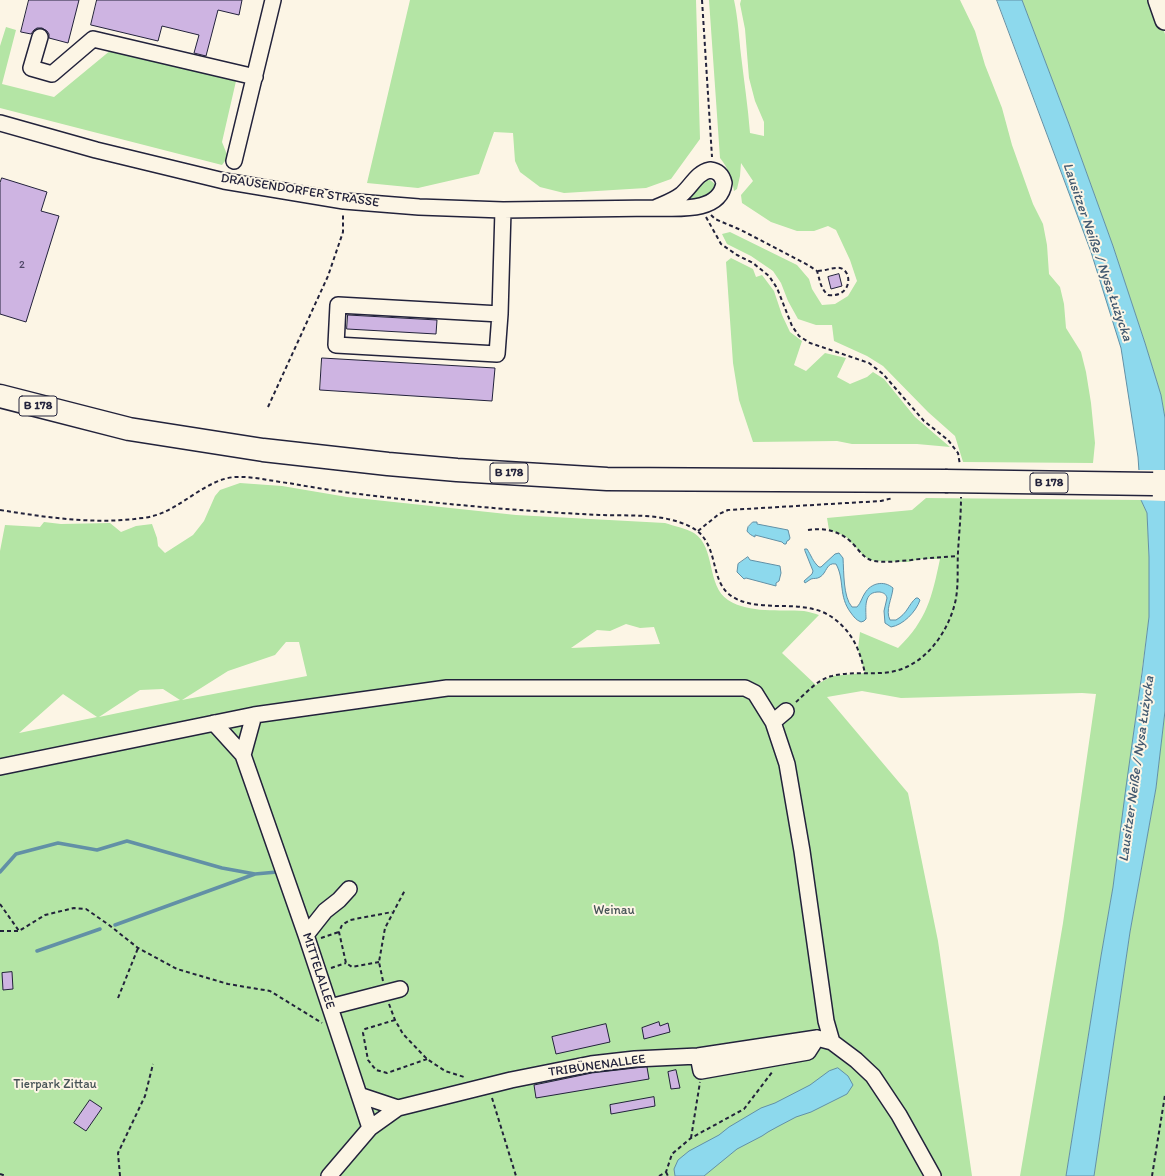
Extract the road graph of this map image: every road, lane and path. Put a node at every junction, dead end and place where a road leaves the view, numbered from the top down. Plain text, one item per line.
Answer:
1 (273, 0) edge
2 (702, 0) edge
3 (1158, 0) edge
4 (1165, 20) edge
5 (40, 37) dead end
6 (255, 77) junction
7 (0, 124) edge
8 (234, 161) dead end
9 (713, 170) junction
10 (344, 201) junction
11 (701, 206) junction
12 (655, 208) junction
13 (503, 210) junction
14 (722, 222) dead end
15 (817, 271) junction
16 (500, 314) junction
17 (0, 396) edge
18 (268, 407) dead end
19 (953, 474) junction
20 (1159, 484) edge
21 (894, 497) dead end
22 (961, 501) dead end
23 (0, 510) edge
24 (808, 530) dead end
25 (698, 531) junction
26 (958, 556) junction
27 (865, 673) junction
28 (786, 710) joint
29 (254, 715) junction
30 (773, 722) junction
31 (214, 723) junction
32 (243, 755) junction
33 (0, 767) edge
34 (349, 889) dead end
35 (405, 890) dead end
36 (0, 904) edge
37 (393, 912) junction
38 (0, 931) edge
39 (19, 931) junction
40 (339, 932) junction
41 (307, 938) junction
42 (138, 948) junction
43 (379, 962) junction
44 (346, 963) junction
45 (318, 971) junction
46 (400, 989) dead end
47 (385, 992) junction
48 (118, 998) dead end
49 (330, 1007) junction
50 (395, 1020) junction
51 (336, 1027) junction
52 (817, 1038) junction
53 (832, 1042) junction
54 (698, 1056) junction
55 (784, 1056) junction
56 (427, 1059) junction
57 (153, 1064) dead end
58 (701, 1071) junction
59 (488, 1085) junction
60 (359, 1095) junction
61 (1165, 1095) edge
62 (398, 1108) junction
63 (370, 1128) junction
64 (691, 1138) junction
65 (666, 1172) junction
66 (0, 1174) edge
67 (6, 1176) edge
68 (120, 1176) edge
69 (329, 1176) edge
70 (516, 1176) edge
71 (659, 1176) edge
72 (668, 1176) edge
73 (933, 1176) edge
74 (1152, 1176) edge

1 - 6 street
2 - 9 path
3 - 4 main road
5 - 6 street
6 - 8 street
7 - 10 street, DRAUSENDORFER STRASSE
9 - 11 street, DRAUSENDORFER STRASSE
9 - 12 street, DRAUSENDORFER STRASSE
10 - 13 street, DRAUSENDORFER STRASSE
10 - 18 path
11 - 12 street, DRAUSENDORFER STRASSE
11 - 19 path
12 - 13 street, DRAUSENDORFER STRASSE
13 - 16 street
14 - 15 path
15 - 15 path
16 - 16 street
17 - 19 highway, B 178
19 - 20 highway, B 178, bridge
21 - 25 path
22 - 26 path
23 - 25 path
24 - 26 path
25 - 27 path
26 - 27 path
27 - 28 path
28 - 30 street
29 - 30 street
29 - 31 street
29 - 32 street
30 - 53 street
31 - 32 street, MITTELALLEE
31 - 33 street
32 - 41 street, MITTELALLEE
34 - 41 street
35 - 37 path
36 - 39 path
37 - 40 path
37 - 43 path
38 - 39 path
39 - 42 path
40 - 41 path
40 - 44 path
41 - 45 street, MITTELALLEE
42 - 48 path
42 - 51 path
43 - 44 path
43 - 47 path
44 - 45 path
45 - 49 street, MITTELALLEE
46 - 47 street
47 - 49 street
47 - 50 path
49 - 51 street, MITTELALLEE
50 - 56 path
50 - 56 path
51 - 60 street, MITTELALLEE
52 - 53 street, TRIBÜNENALLEE
52 - 54 street, TRIBÜNENALLEE
52 - 55 street
53 - 73 street
54 - 58 street
54 - 59 street, TRIBÜNENALLEE
55 - 58 street
55 - 64 path
56 - 59 path
57 - 68 path
58 - 64 path
59 - 62 street, TRIBÜNENALLEE
59 - 70 path
60 - 62 street
60 - 63 street, MITTELALLEE
61 - 74 path
62 - 63 street, TRIBÜNENALLEE
63 - 69 street
64 - 65 path
65 - 71 path
65 - 72 path
66 - 67 path

